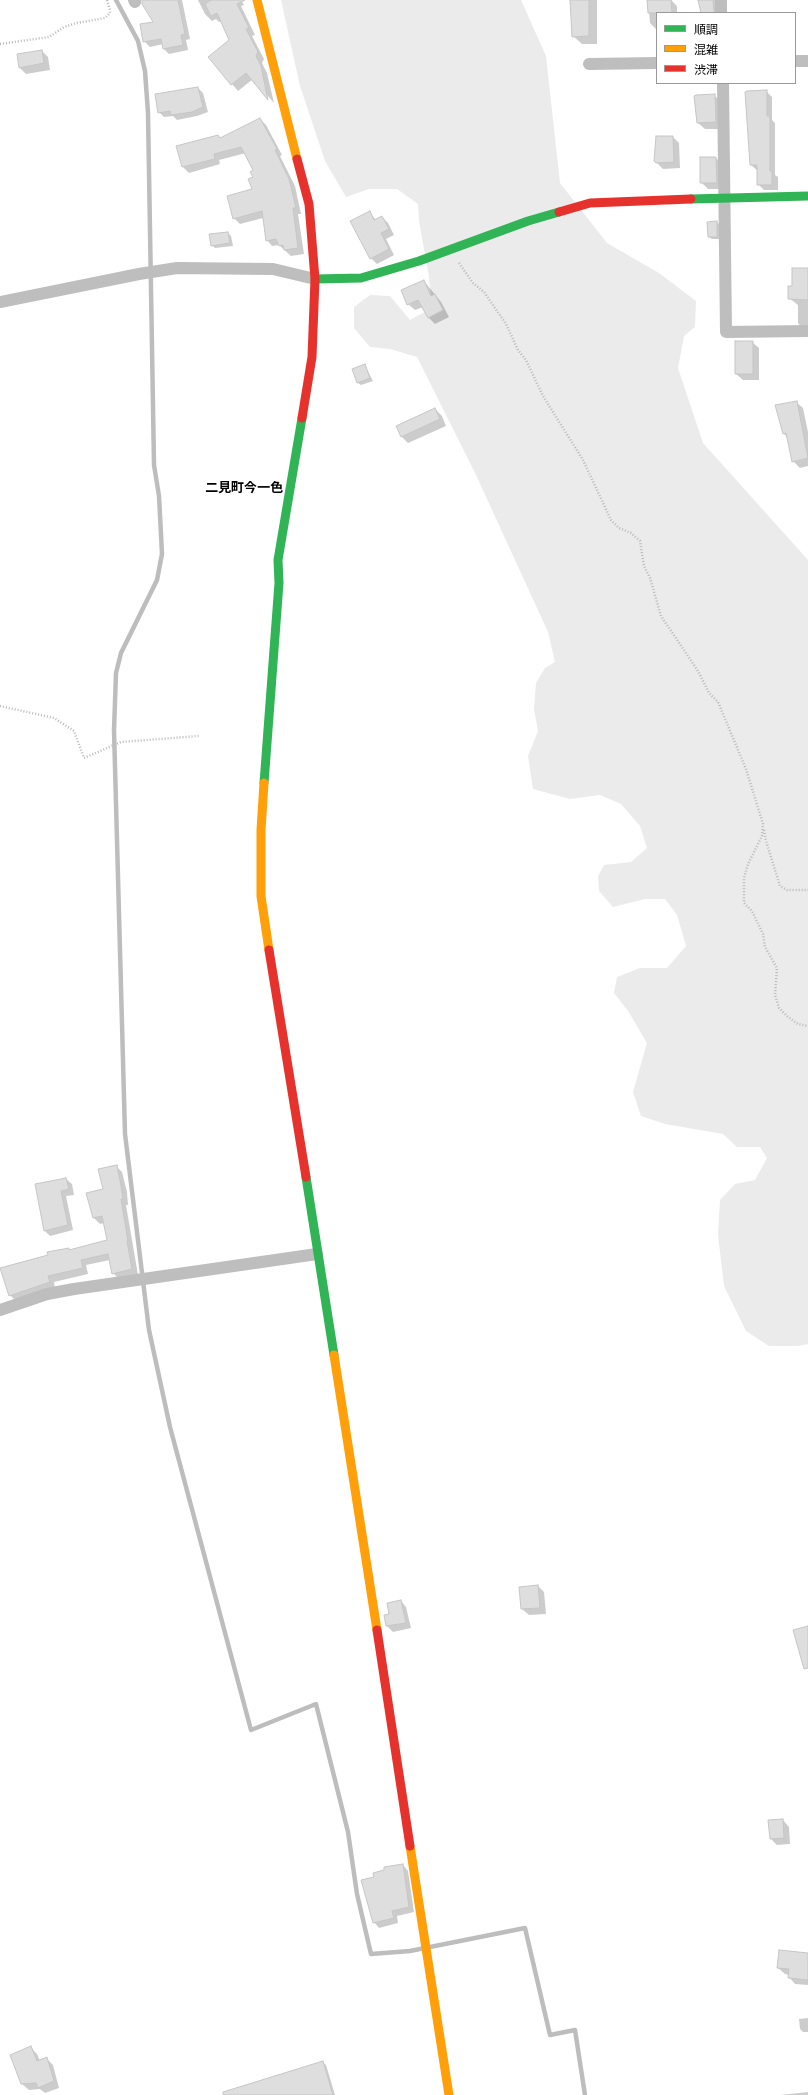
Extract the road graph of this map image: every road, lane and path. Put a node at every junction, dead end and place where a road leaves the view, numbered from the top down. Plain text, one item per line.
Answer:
1 (107, 0) edge
2 (257, 0) edge
3 (721, 0) edge
4 (721, 12) edge
5 (0, 44) edge
6 (796, 61) edge
7 (808, 61) edge
8 (656, 63) edge
9 (589, 64) dead end
10 (723, 84) edge
11 (808, 196) edge
12 (725, 198) junction
13 (450, 250) junction
14 (315, 279) junction
15 (0, 302) edge
16 (808, 331) edge
17 (0, 706) edge
18 (199, 736) dead end
19 (763, 824) junction
20 (808, 890) edge
21 (808, 1026) edge
22 (317, 1254) junction
23 (0, 1310) edge
24 (449, 2095) edge

1 - 5 path
2 - 14 street
3 - 4 street
6 - 7 street
8 - 9 street
10 - 12 street
11 - 12 street
12 - 13 street
12 - 16 street
13 - 14 street
13 - 19 path
14 - 15 street
14 - 22 street
17 - 18 path
19 - 20 path
19 - 21 path
22 - 23 street
22 - 24 street

